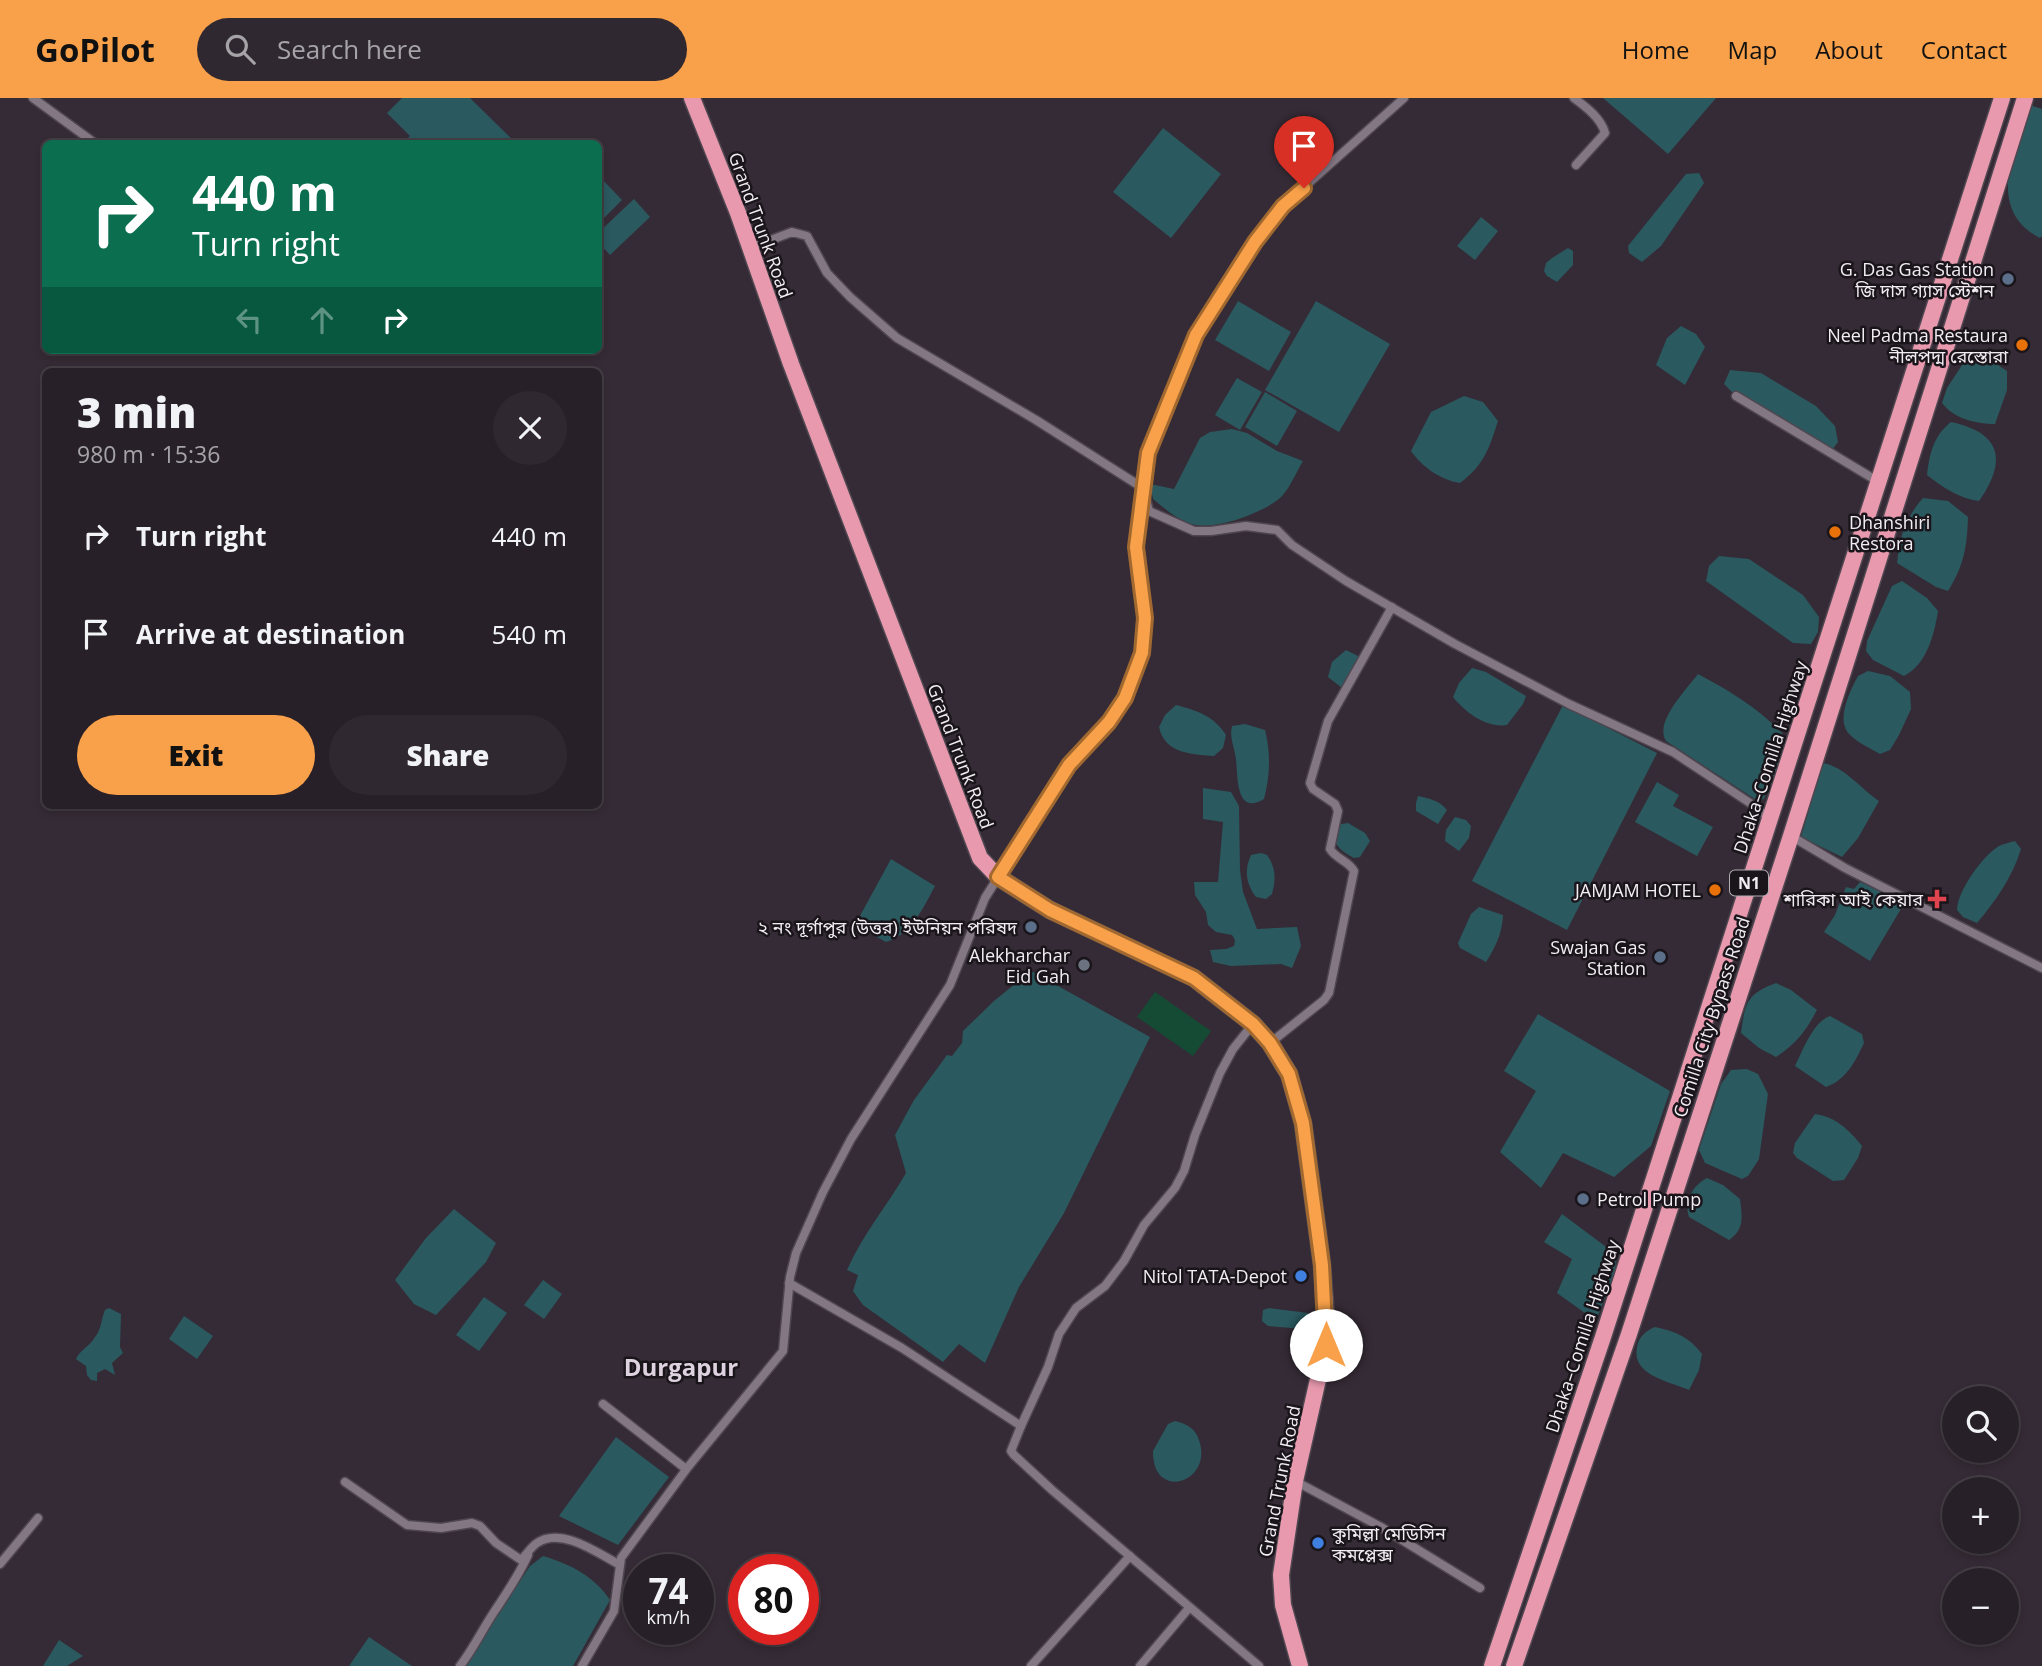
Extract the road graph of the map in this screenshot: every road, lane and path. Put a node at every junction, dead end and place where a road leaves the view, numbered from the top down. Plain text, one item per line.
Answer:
1 (33, 98) edge
2 (692, 98) edge
3 (1404, 98) edge
4 (1574, 98) edge
5 (2002, 98) edge
6 (2025, 98) edge
7 (91, 140) edge
8 (1576, 165) dead end
9 (750, 248) junction
10 (1736, 396) dead end
11 (1879, 482) junction
12 (1143, 488) junction
13 (1392, 607) junction
14 (1770, 819) junction
15 (1791, 836) junction
16 (998, 877) junction
17 (2042, 968) edge
18 (1253, 1024) junction
19 (1270, 1043) junction
20 (789, 1283) junction
21 (603, 1404) dead end
22 (1021, 1426) junction
23 (686, 1469) junction
24 (1295, 1481) junction
25 (345, 1482) dead end
26 (38, 1518) dead end
27 (529, 1552) junction
28 (1130, 1556) junction
29 (0, 1564) edge
30 (621, 1565) junction
31 (1480, 1588) dead end
32 (1189, 1608) junction
33 (460, 1666) edge
34 (582, 1666) edge
35 (1031, 1666) edge
36 (1140, 1666) edge
37 (1259, 1666) edge
38 (1300, 1666) edge
39 (1492, 1666) edge
40 (1514, 1666) edge

1 - 7 street
2 - 9 highway, Grand Trunk Road
3 - 12 street
4 - 8 street
5 - 11 highway, Dhaka–Comilla Highway / N1
6 - 15 highway, Comilla City Bypass Road / N1
9 - 12 street
9 - 16 highway, Grand Trunk Road
10 - 11 street
11 - 14 highway, Dhaka–Comilla Highway / N1
12 - 13 street
12 - 16 street
13 - 14 street
13 - 19 street
14 - 39 highway, Dhaka–Comilla Highway / N1
15 - 17 street
15 - 40 highway, Comilla City Bypass Road / N1
16 - 18 highway, Grand Trunk Road
16 - 20 street
18 - 19 highway, Grand Trunk Road
18 - 22 street
19 - 24 highway, Grand Trunk Road
20 - 22 street
20 - 23 street
21 - 23 street
22 - 28 street
23 - 30 street
24 - 31 street
24 - 38 highway, Grand Trunk Road
25 - 27 street
26 - 29 street
27 - 30 street
27 - 33 street
28 - 32 street
28 - 35 street
30 - 34 street
32 - 36 street
32 - 37 street

